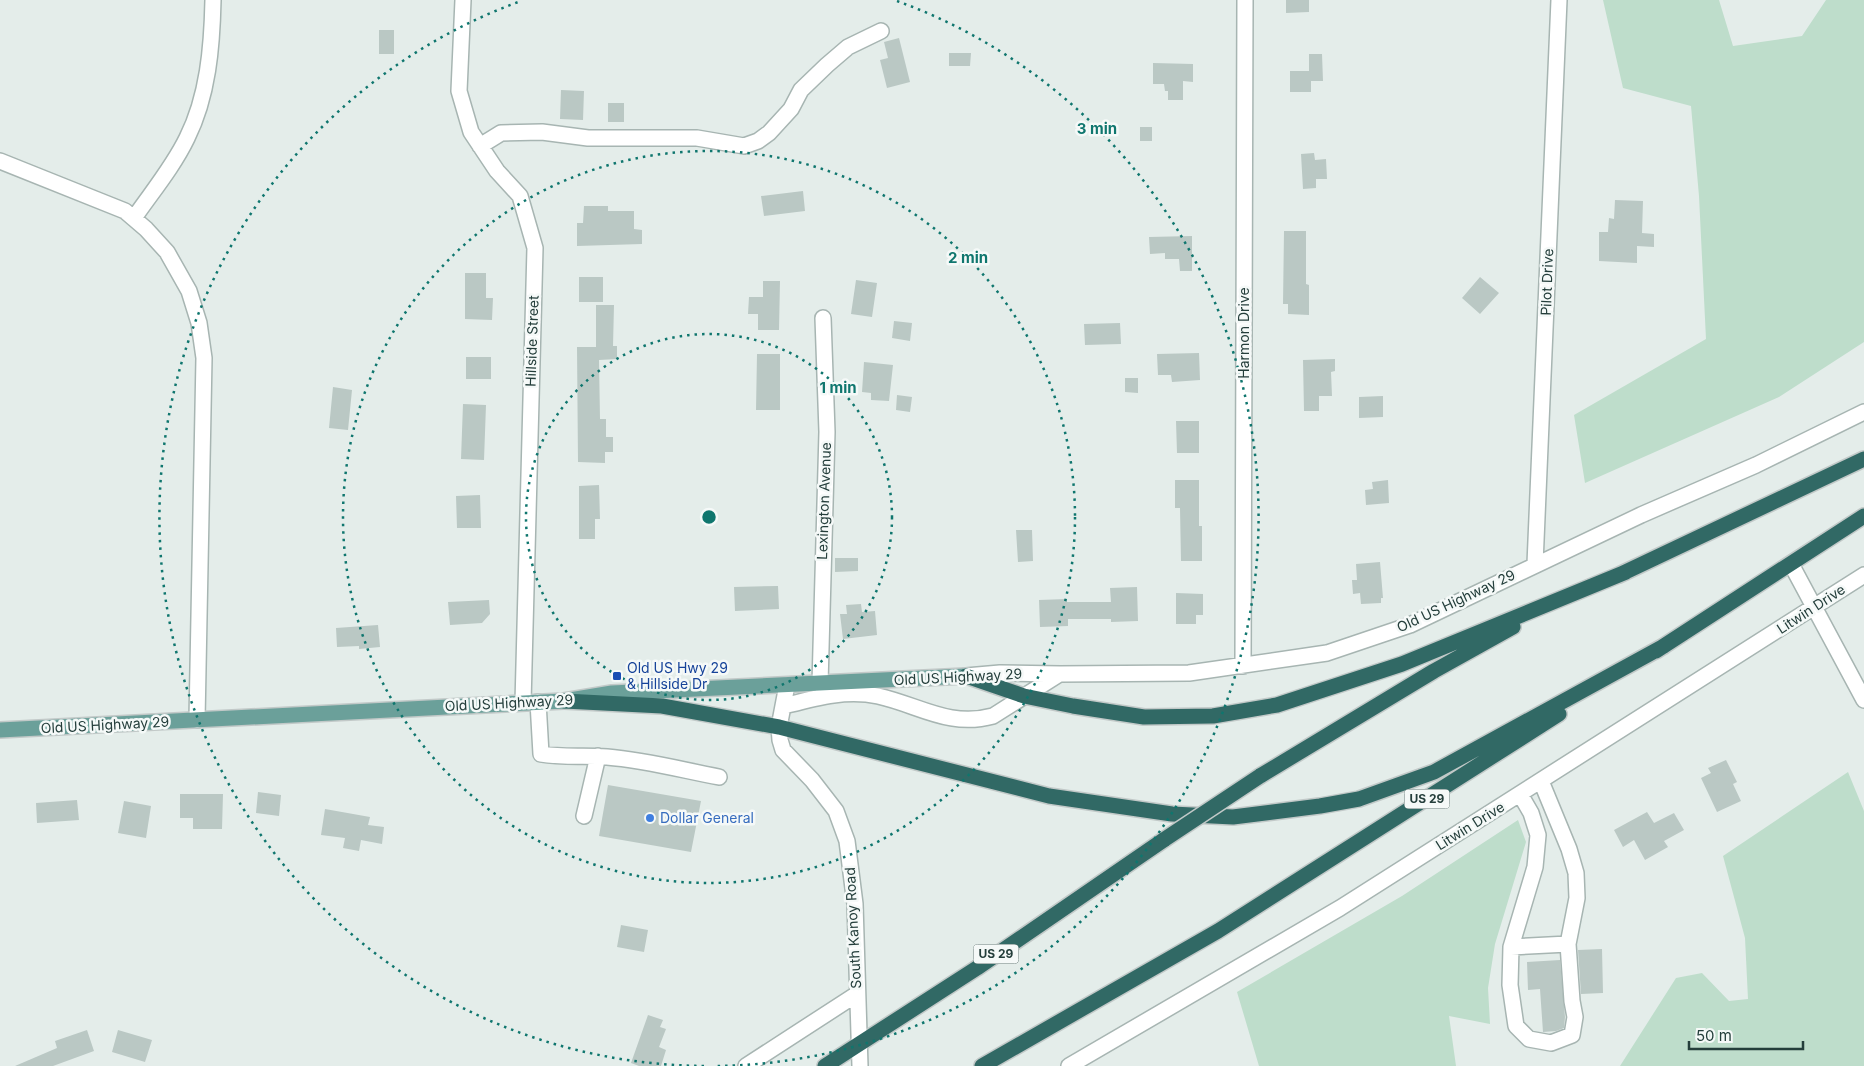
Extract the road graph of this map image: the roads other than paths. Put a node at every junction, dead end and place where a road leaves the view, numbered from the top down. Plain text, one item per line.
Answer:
1 (213, 0) edge
2 (463, 0) edge
3 (1245, 0) edge
4 (1559, 0) edge
5 (880, 31) dead end
6 (480, 146) junction
7 (1, 163) edge
8 (134, 218) junction
9 (823, 318) dead end
10 (1864, 412) edge
11 (1864, 459) edge
12 (1864, 516) edge
13 (1535, 564) junction
14 (1791, 564) junction
15 (1626, 572) junction
16 (1864, 575) edge
17 (1815, 607) junction
18 (1664, 646) junction
19 (1243, 666) junction
20 (1060, 674) junction
21 (966, 676) junction
22 (820, 684) junction
23 (786, 685) junction
24 (1024, 696) junction
25 (1864, 700) edge
26 (564, 701) junction
27 (538, 702) junction
28 (523, 703) junction
29 (784, 706) junction
30 (197, 720) junction
31 (779, 726) junction
32 (0, 730) edge
33 (598, 756) junction
34 (719, 777) dead end
35 (1540, 781) junction
36 (1520, 794) junction
37 (584, 816) dead end
38 (1568, 944) junction
39 (1511, 947) junction
40 (857, 994) junction
41 (858, 1045) junction
42 (746, 1066) edge
43 (825, 1066) edge
44 (860, 1066) edge
45 (982, 1066) edge
46 (1069, 1066) edge

1 - 8 street
2 - 6 street, Hillside Street
3 - 19 street, Harmon Drive
4 - 13 street, Pilot Drive
5 - 6 street
6 - 28 street, Hillside Street
7 - 8 street
8 - 30 street
9 - 22 street, Lexington Avenue
10 - 13 street, Old US Highway 29
11 - 15 highway, US 29
12 - 14 highway, US 29
13 - 19 street, Old US Highway 29
14 - 17 street
14 - 18 highway, US 29
15 - 24 highway
15 - 41 highway, US 29, bridge
16 - 17 street, Litwin Drive
17 - 25 street
17 - 35 street, Litwin Drive
18 - 31 highway
18 - 45 highway, US 29
19 - 20 street, Old US Highway 29
20 - 21 street, Old US Highway 29
20 - 24 street
21 - 22 main road, Old US Highway 29
21 - 24 highway
22 - 23 main road, Old US Highway 29
23 - 26 main road, Old US Highway 29
23 - 29 street, South Kanoy Road
24 - 29 street
26 - 27 main road, Old US Highway 29
26 - 31 highway
27 - 28 main road, Old US Highway 29
27 - 33 street
28 - 30 main road, Old US Highway 29
29 - 31 street, South Kanoy Road
30 - 32 main road, Old US Highway 29
31 - 40 street, South Kanoy Road
33 - 34 street
33 - 37 street
35 - 36 street, Litwin Drive
35 - 38 street
36 - 39 street
36 - 46 street, Litwin Drive
38 - 39 street
38 - 39 street
40 - 41 street, South Kanoy Road
40 - 42 street
41 - 43 highway, US 29
41 - 44 street, South Kanoy Road

